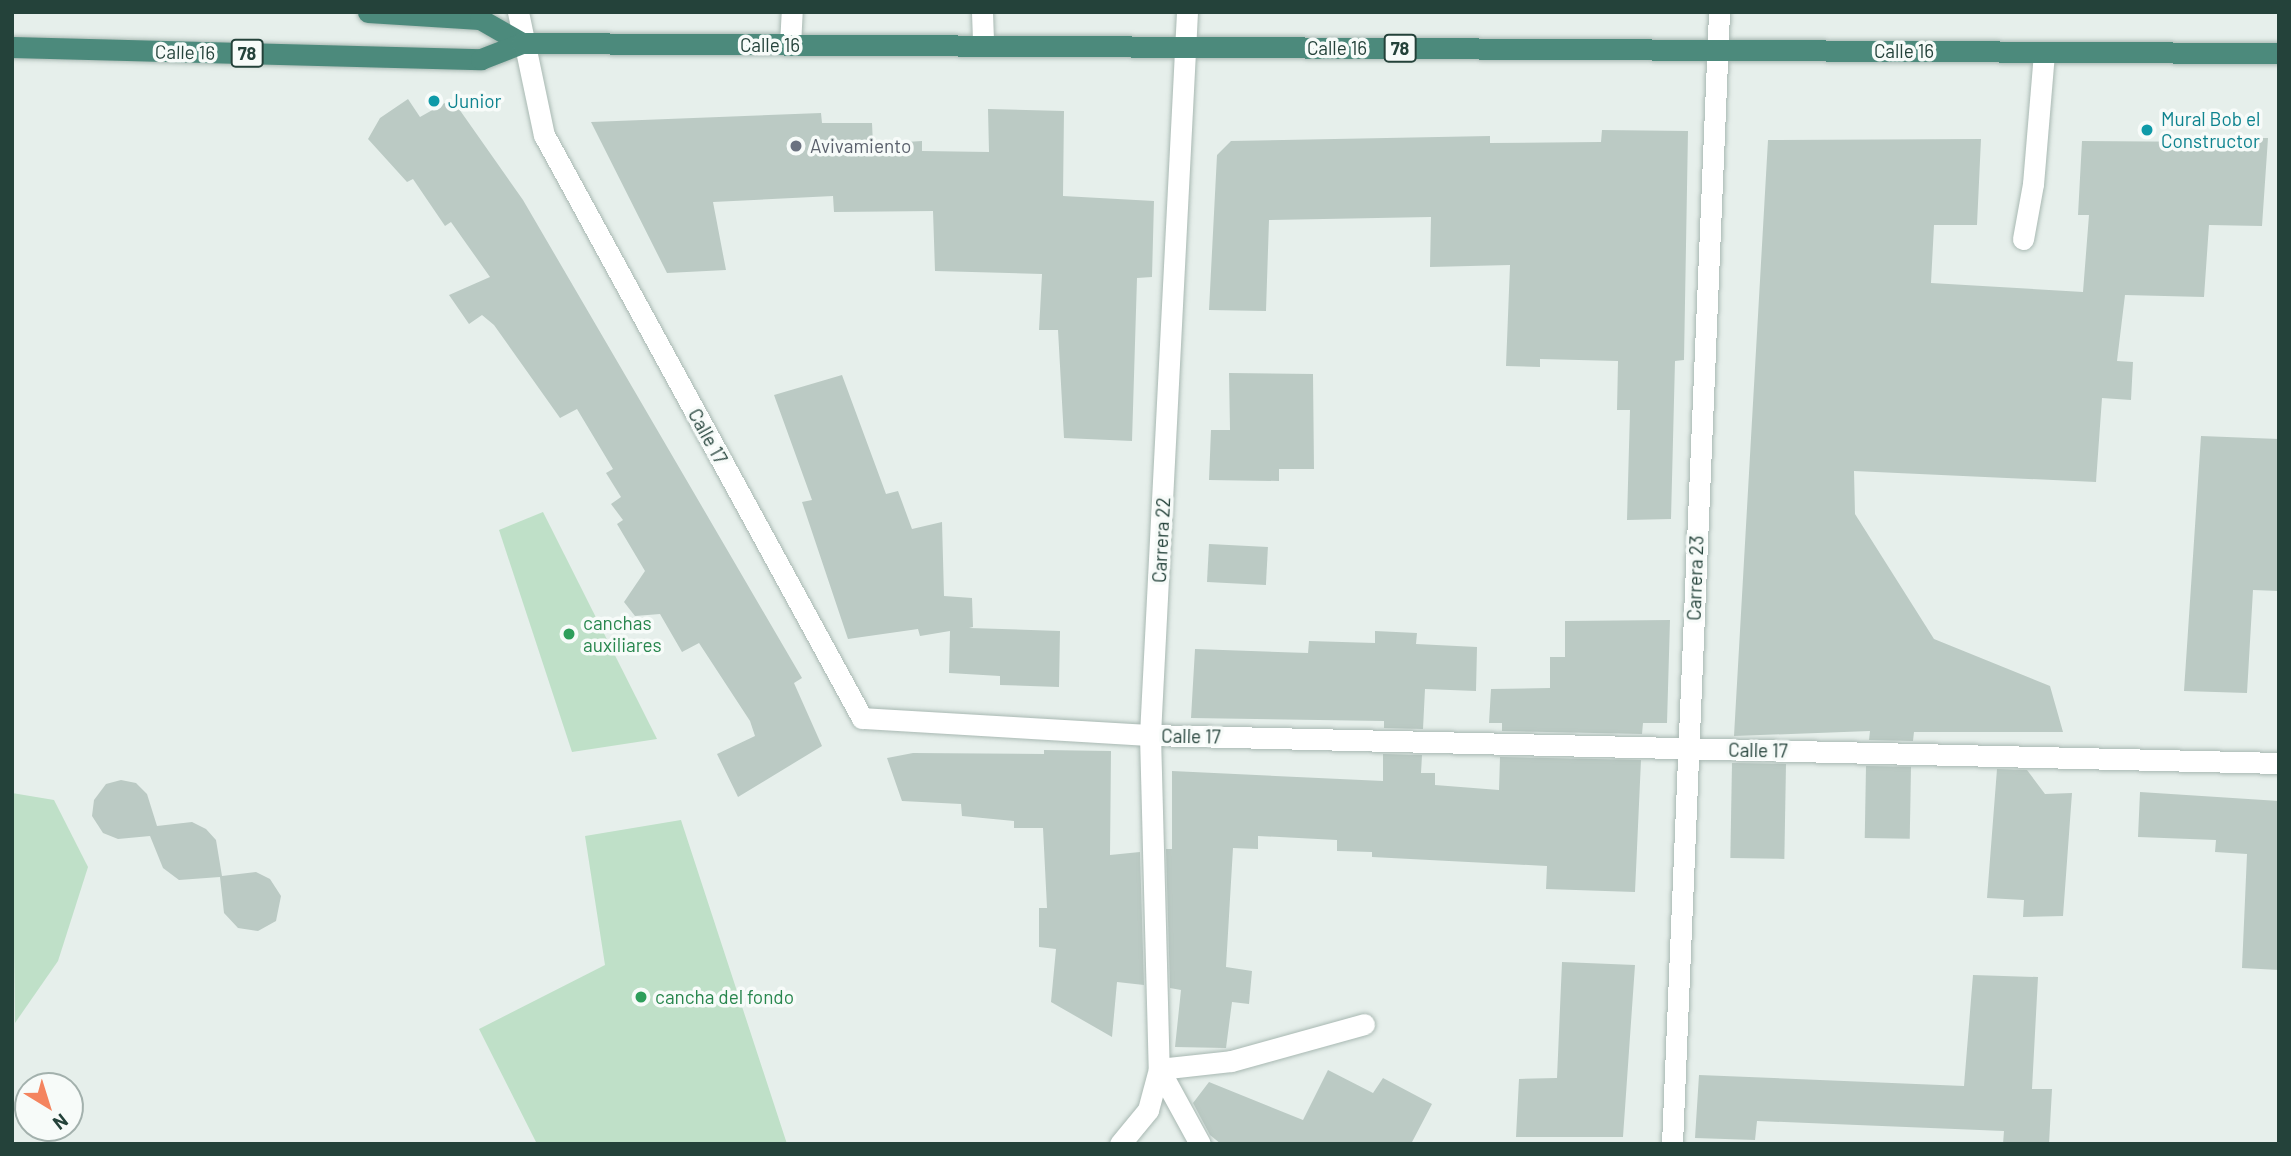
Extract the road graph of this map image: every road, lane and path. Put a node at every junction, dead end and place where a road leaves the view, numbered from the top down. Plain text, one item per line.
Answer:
1 (368, 12) edge
2 (518, 12) edge
3 (792, 12) edge
4 (982, 12) edge
5 (1186, 12) edge
6 (1719, 12) edge
7 (522, 43) junction
8 (790, 45) junction
9 (983, 46) junction
10 (12, 47) edge
11 (1187, 47) junction
12 (1717, 50) junction
13 (2044, 52) junction
14 (2279, 53) edge
15 (2023, 239) dead end
16 (1150, 735) junction
17 (1688, 749) junction
18 (2279, 763) edge
19 (1364, 1024) dead end
20 (1159, 1069) junction
21 (1120, 1144) edge
22 (1200, 1144) edge
23 (1672, 1144) edge

1 - 7 highway, Calle 16 / 78
2 - 7 street
3 - 8 street
4 - 9 street
5 - 11 street, Carrera 22
6 - 12 street, Carrera 23
7 - 8 highway, Calle 16 / 78
7 - 10 highway, Calle 16 / 78
7 - 16 street, Calle 17
8 - 9 highway, Calle 16 / 78
9 - 11 highway, Calle 16 / 78
11 - 12 highway, Calle 16 / 78
11 - 16 street, Carrera 22
12 - 13 highway, Calle 16 / 78
12 - 17 street, Carrera 23
13 - 14 highway, Calle 16 / 78
13 - 15 street
16 - 17 street, Calle 17
16 - 20 street, Carrera 22
17 - 18 street, Calle 17
17 - 23 street, Carrera 23
19 - 20 street
20 - 21 street
20 - 22 street

